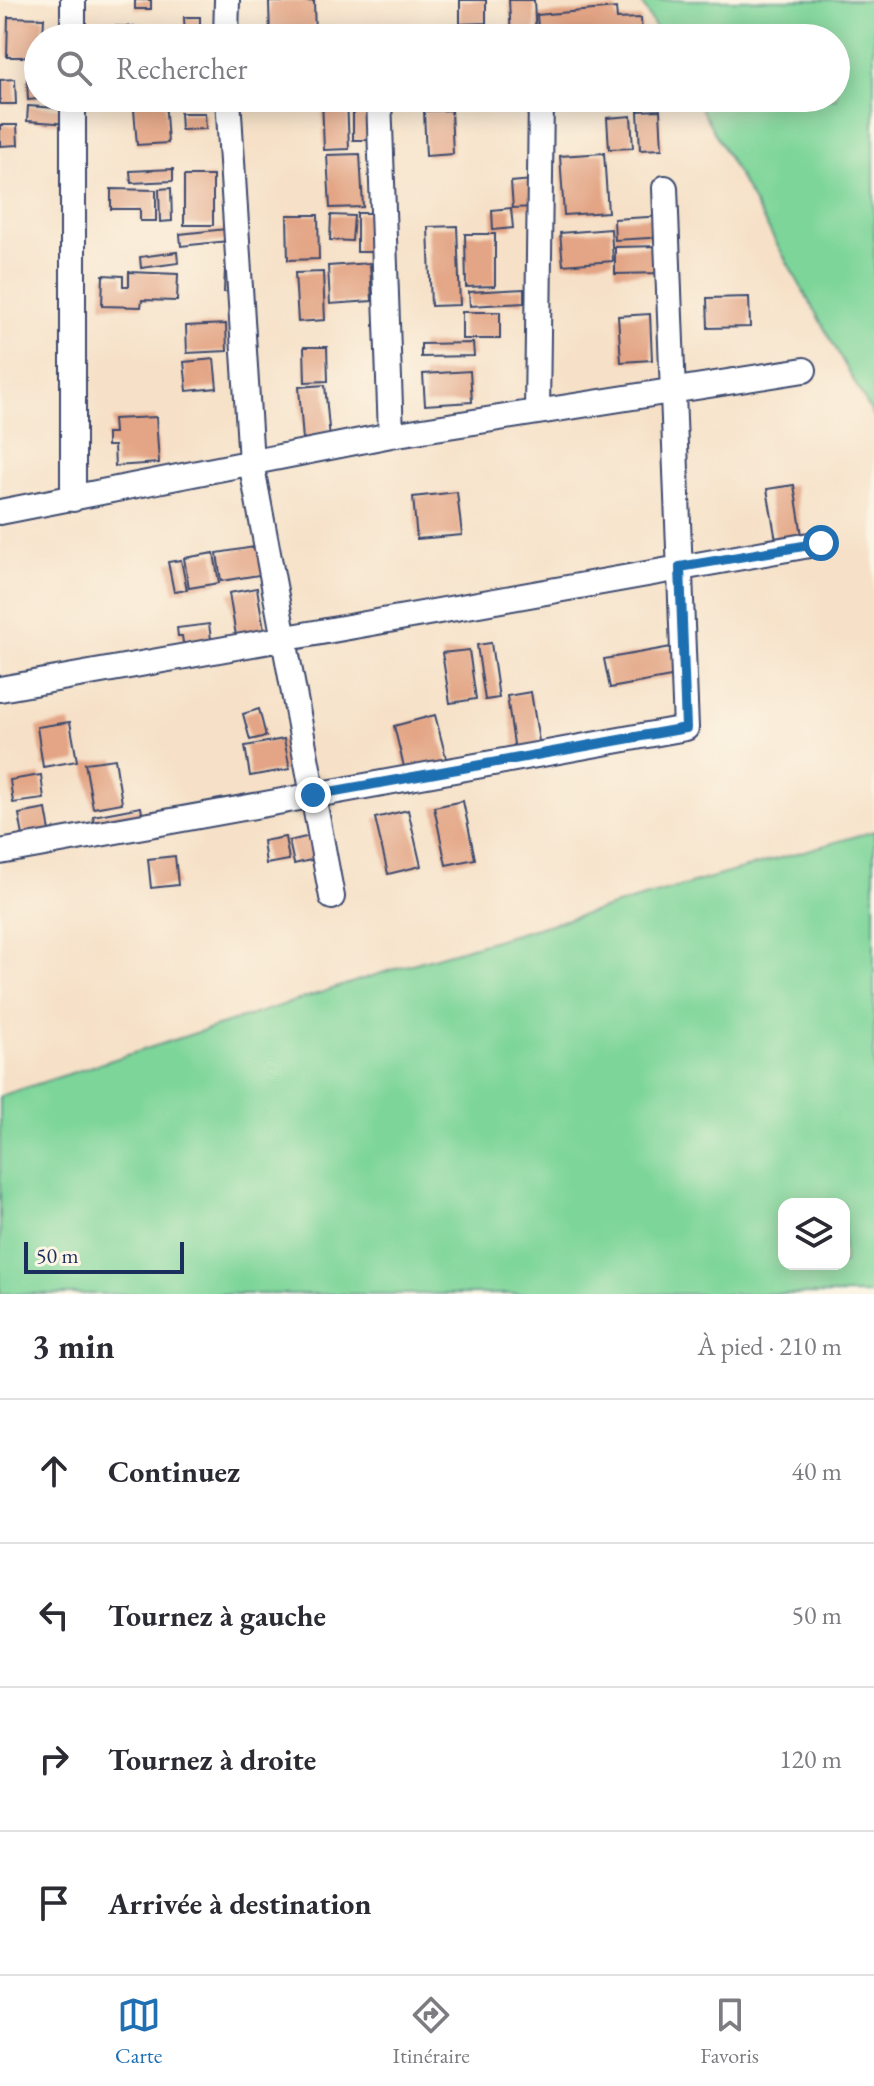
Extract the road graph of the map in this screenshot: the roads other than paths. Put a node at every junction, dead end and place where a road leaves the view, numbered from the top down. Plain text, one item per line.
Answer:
1 (73, 0) edge
2 (227, 0) edge
3 (73, 24) edge
4 (226, 24) edge
5 (73, 112) edge
6 (229, 112) edge
7 (379, 112) edge
8 (541, 112) edge
9 (665, 188) dead end
10 (804, 370) dead end
11 (673, 390) junction
12 (537, 412) junction
13 (391, 435) junction
14 (251, 462) junction
15 (73, 499) junction
16 (0, 512) edge
17 (821, 543) dead end
18 (680, 567) junction
19 (284, 639) junction
20 (0, 689) edge
21 (313, 795) junction
22 (0, 852) edge
23 (332, 897) dead end

1 - 3 street
2 - 4 street
5 - 15 street
6 - 14 street
7 - 13 street
8 - 12 street
9 - 11 street
10 - 11 street
11 - 12 street
11 - 18 street
12 - 13 street
13 - 14 street
14 - 15 street
14 - 19 street
15 - 16 street
17 - 18 street
18 - 19 street
18 - 21 street
19 - 20 street
19 - 21 street
21 - 22 street
21 - 23 street

